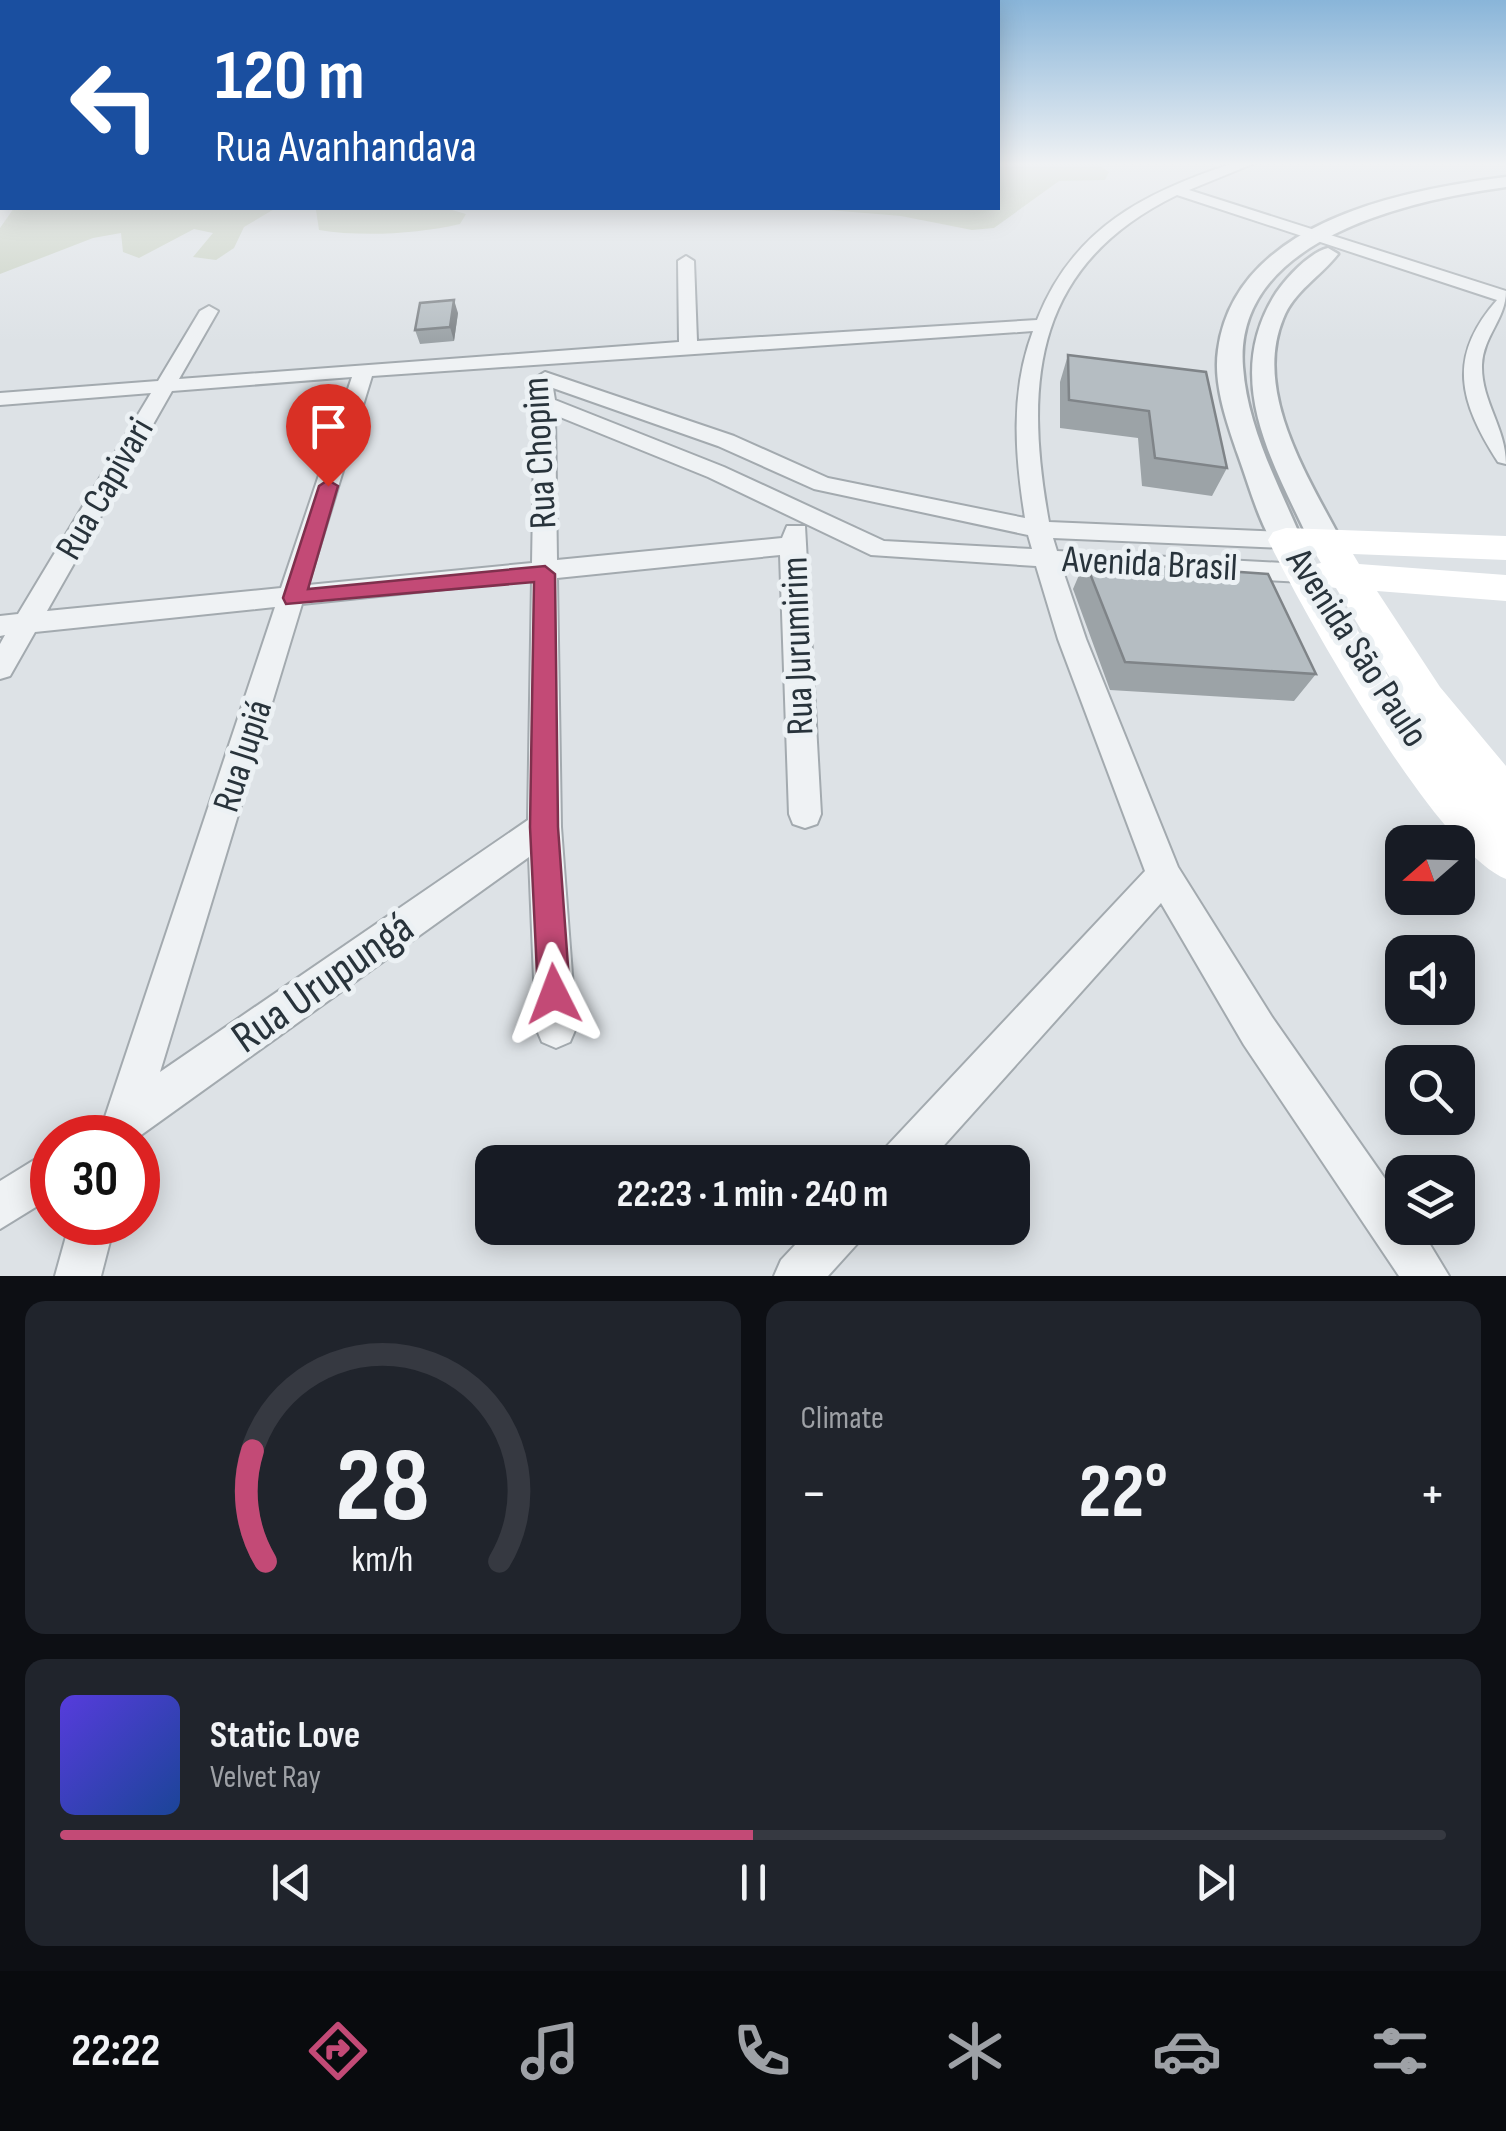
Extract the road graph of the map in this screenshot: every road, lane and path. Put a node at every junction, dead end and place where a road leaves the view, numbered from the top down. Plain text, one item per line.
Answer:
1 (1119, 223) edge
2 (1277, 223) edge
3 (1344, 223) edge
4 (1383, 223) edge
5 (1316, 235) junction
6 (1342, 244) junction
7 (686, 260) dead end
8 (1506, 298) edge
9 (209, 311) dead end
10 (1041, 326) junction
11 (688, 347) junction
12 (363, 373) junction
13 (542, 379) junction
14 (164, 388) junction
15 (0, 399) edge
16 (1241, 420) junction
17 (1272, 424) junction
18 (1506, 457) edge
19 (822, 484) junction
20 (803, 511) junction
21 (1038, 528) junction
22 (792, 545) junction
23 (1506, 548) edge
24 (1314, 557) junction
25 (1048, 558) junction
26 (545, 574) junction
27 (1506, 588) edge
28 (294, 598) junction
29 (13, 625) edge
30 (0, 668) edge
31 (1425, 699) junction
32 (1382, 703) junction
33 (1506, 801) edge
34 (805, 814) dead end
35 (544, 827) junction
36 (1506, 856) edge
37 (1164, 875) junction
38 (556, 1028) dead end
39 (120, 1115) edge
40 (139, 1115) edge
41 (917, 1145) edge
42 (30, 1186) edge
43 (0, 1207) edge
44 (87, 1245) edge
45 (825, 1245) edge
46 (78, 1276) edge
47 (796, 1276) edge
48 (1426, 1276) edge

1 - 10 street
2 - 5 street
3 - 5 street, Avenida São Paulo
4 - 6 street, Avenida São Paulo
5 - 6 street
5 - 16 street, Avenida São Paulo
6 - 8 street
6 - 17 street, Avenida São Paulo
7 - 11 street
8 - 18 street
9 - 14 street, Rua Capivari
10 - 11 street
10 - 21 street
11 - 13 street
12 - 13 street
12 - 14 street
12 - 28 street, Rua Jupiá
13 - 19 street, Avenida Brasil
13 - 20 street, Avenida Brasil
13 - 26 street, Rua Chopim
14 - 15 street
14 - 29 street, Rua Capivari
16 - 17 street
16 - 24 street, Avenida São Paulo
17 - 24 street, Avenida São Paulo
19 - 20 street, Rua Jurumirim
19 - 21 street, Avenida Brasil
20 - 22 street, Rua Jurumirim
20 - 25 street, Avenida Brasil
21 - 24 street, Avenida Brasil
21 - 25 street
22 - 26 street
22 - 34 street, Rua Jurumirim
23 - 24 main road, Avenida Brasil
24 - 25 street, Avenida Brasil
24 - 27 main road, Avenida Brasil
24 - 31 main road, Avenida São Paulo
24 - 32 main road, Avenida São Paulo
25 - 37 street
26 - 28 street
26 - 35 street, Rua Chopim
28 - 29 street
28 - 39 street, Rua Jupiá
29 - 30 street, Rua Capivari
31 - 32 main road
31 - 33 main road, Avenida São Paulo
32 - 36 main road, Avenida São Paulo
35 - 38 street, Rua Chopim
35 - 40 street, Rua Urupungá
37 - 41 street
37 - 48 street
42 - 43 street
44 - 46 street
45 - 47 street

